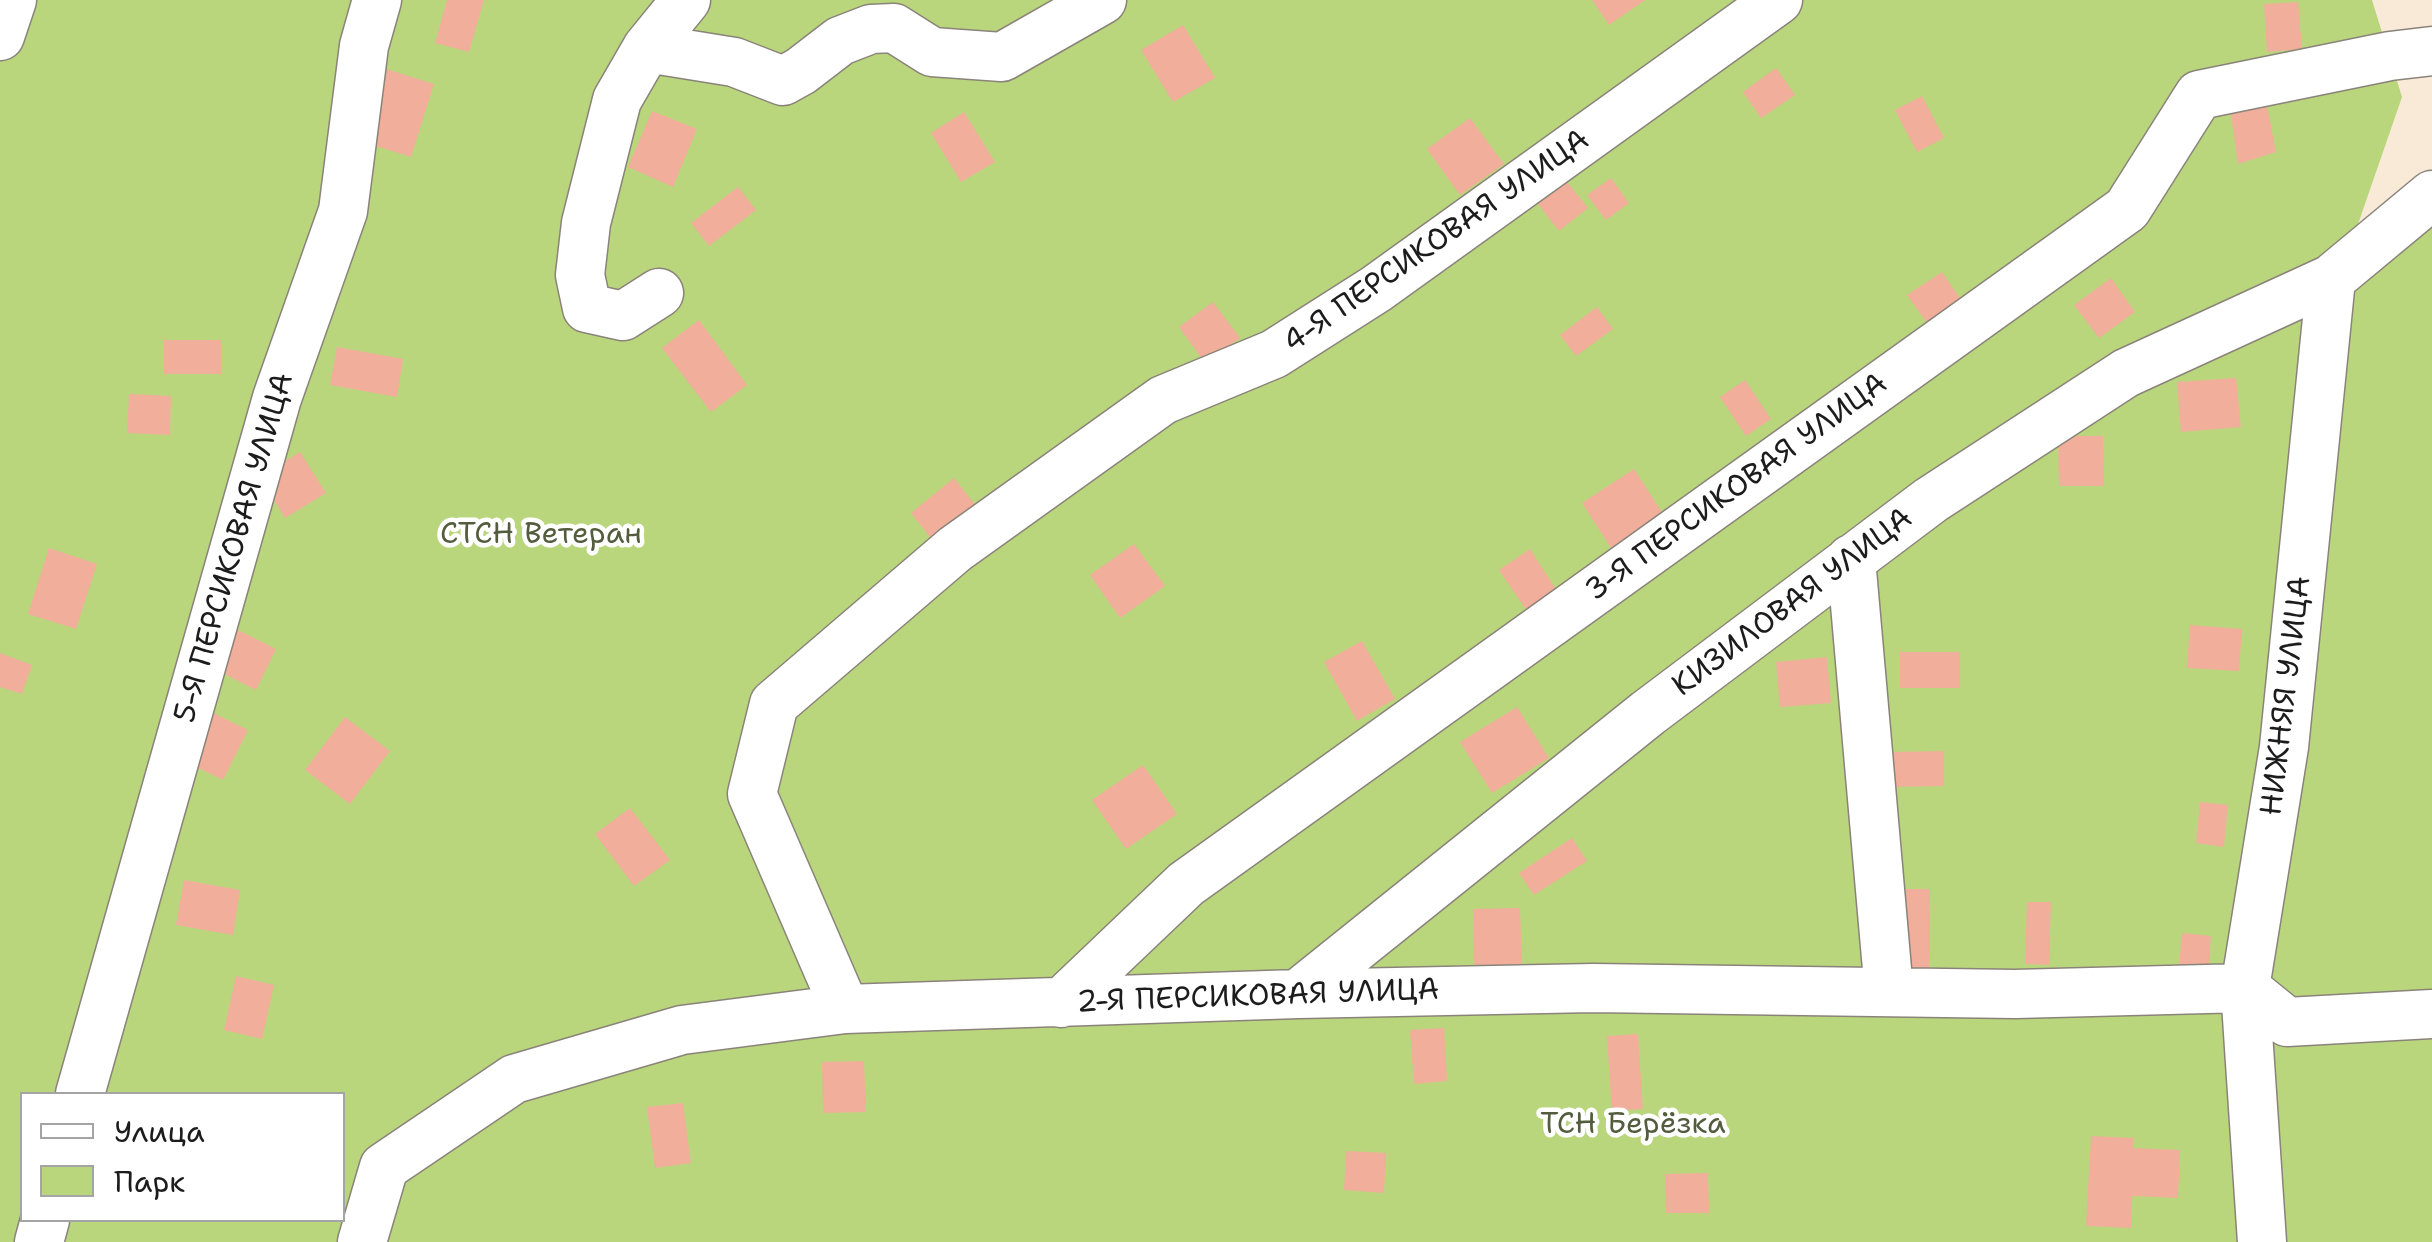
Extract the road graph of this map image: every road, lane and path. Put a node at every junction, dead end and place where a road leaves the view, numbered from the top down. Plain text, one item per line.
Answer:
1 (12, 0) edge
2 (377, 0) edge
3 (686, 0) edge
4 (1102, 0) edge
5 (1778, 0) edge
6 (0, 36) edge
7 (647, 48) junction
8 (2432, 51) edge
9 (2432, 195) edge
10 (2331, 278) junction
11 (658, 293) dead end
12 (1852, 559) junction
13 (2245, 988) junction
14 (1889, 992) junction
15 (1298, 994) junction
16 (1061, 1004) junction
17 (846, 1009) junction
18 (2432, 1014) edge
19 (81, 1092) edge
20 (362, 1242) edge
21 (2262, 1242) edge

1 - 6 lane
2 - 19 lane, 5-Я ПЕРСИКОВАЯ УЛИЦА
3 - 7 lane
4 - 7 lane
5 - 17 lane, 4-Я ПЕРСИКОВАЯ УЛИЦА
7 - 11 lane
8 - 16 lane, 3-Я ПЕРСИКОВАЯ УЛИЦА
9 - 10 lane
10 - 12 lane, КИЗИЛОВАЯ УЛИЦА
10 - 13 lane, НИЖНЯЯ УЛИЦА
12 - 14 lane
12 - 15 lane, КИЗИЛОВАЯ УЛИЦА
13 - 14 lane, 2-Я ПЕРСИКОВАЯ УЛИЦА
13 - 18 lane
13 - 21 lane, НИЖНЯЯ УЛИЦА
14 - 15 lane, 2-Я ПЕРСИКОВАЯ УЛИЦА
15 - 16 lane, 2-Я ПЕРСИКОВАЯ УЛИЦА
16 - 17 lane, 2-Я ПЕРСИКОВАЯ УЛИЦА
17 - 20 lane, 2-Я ПЕРСИКОВАЯ УЛИЦА

